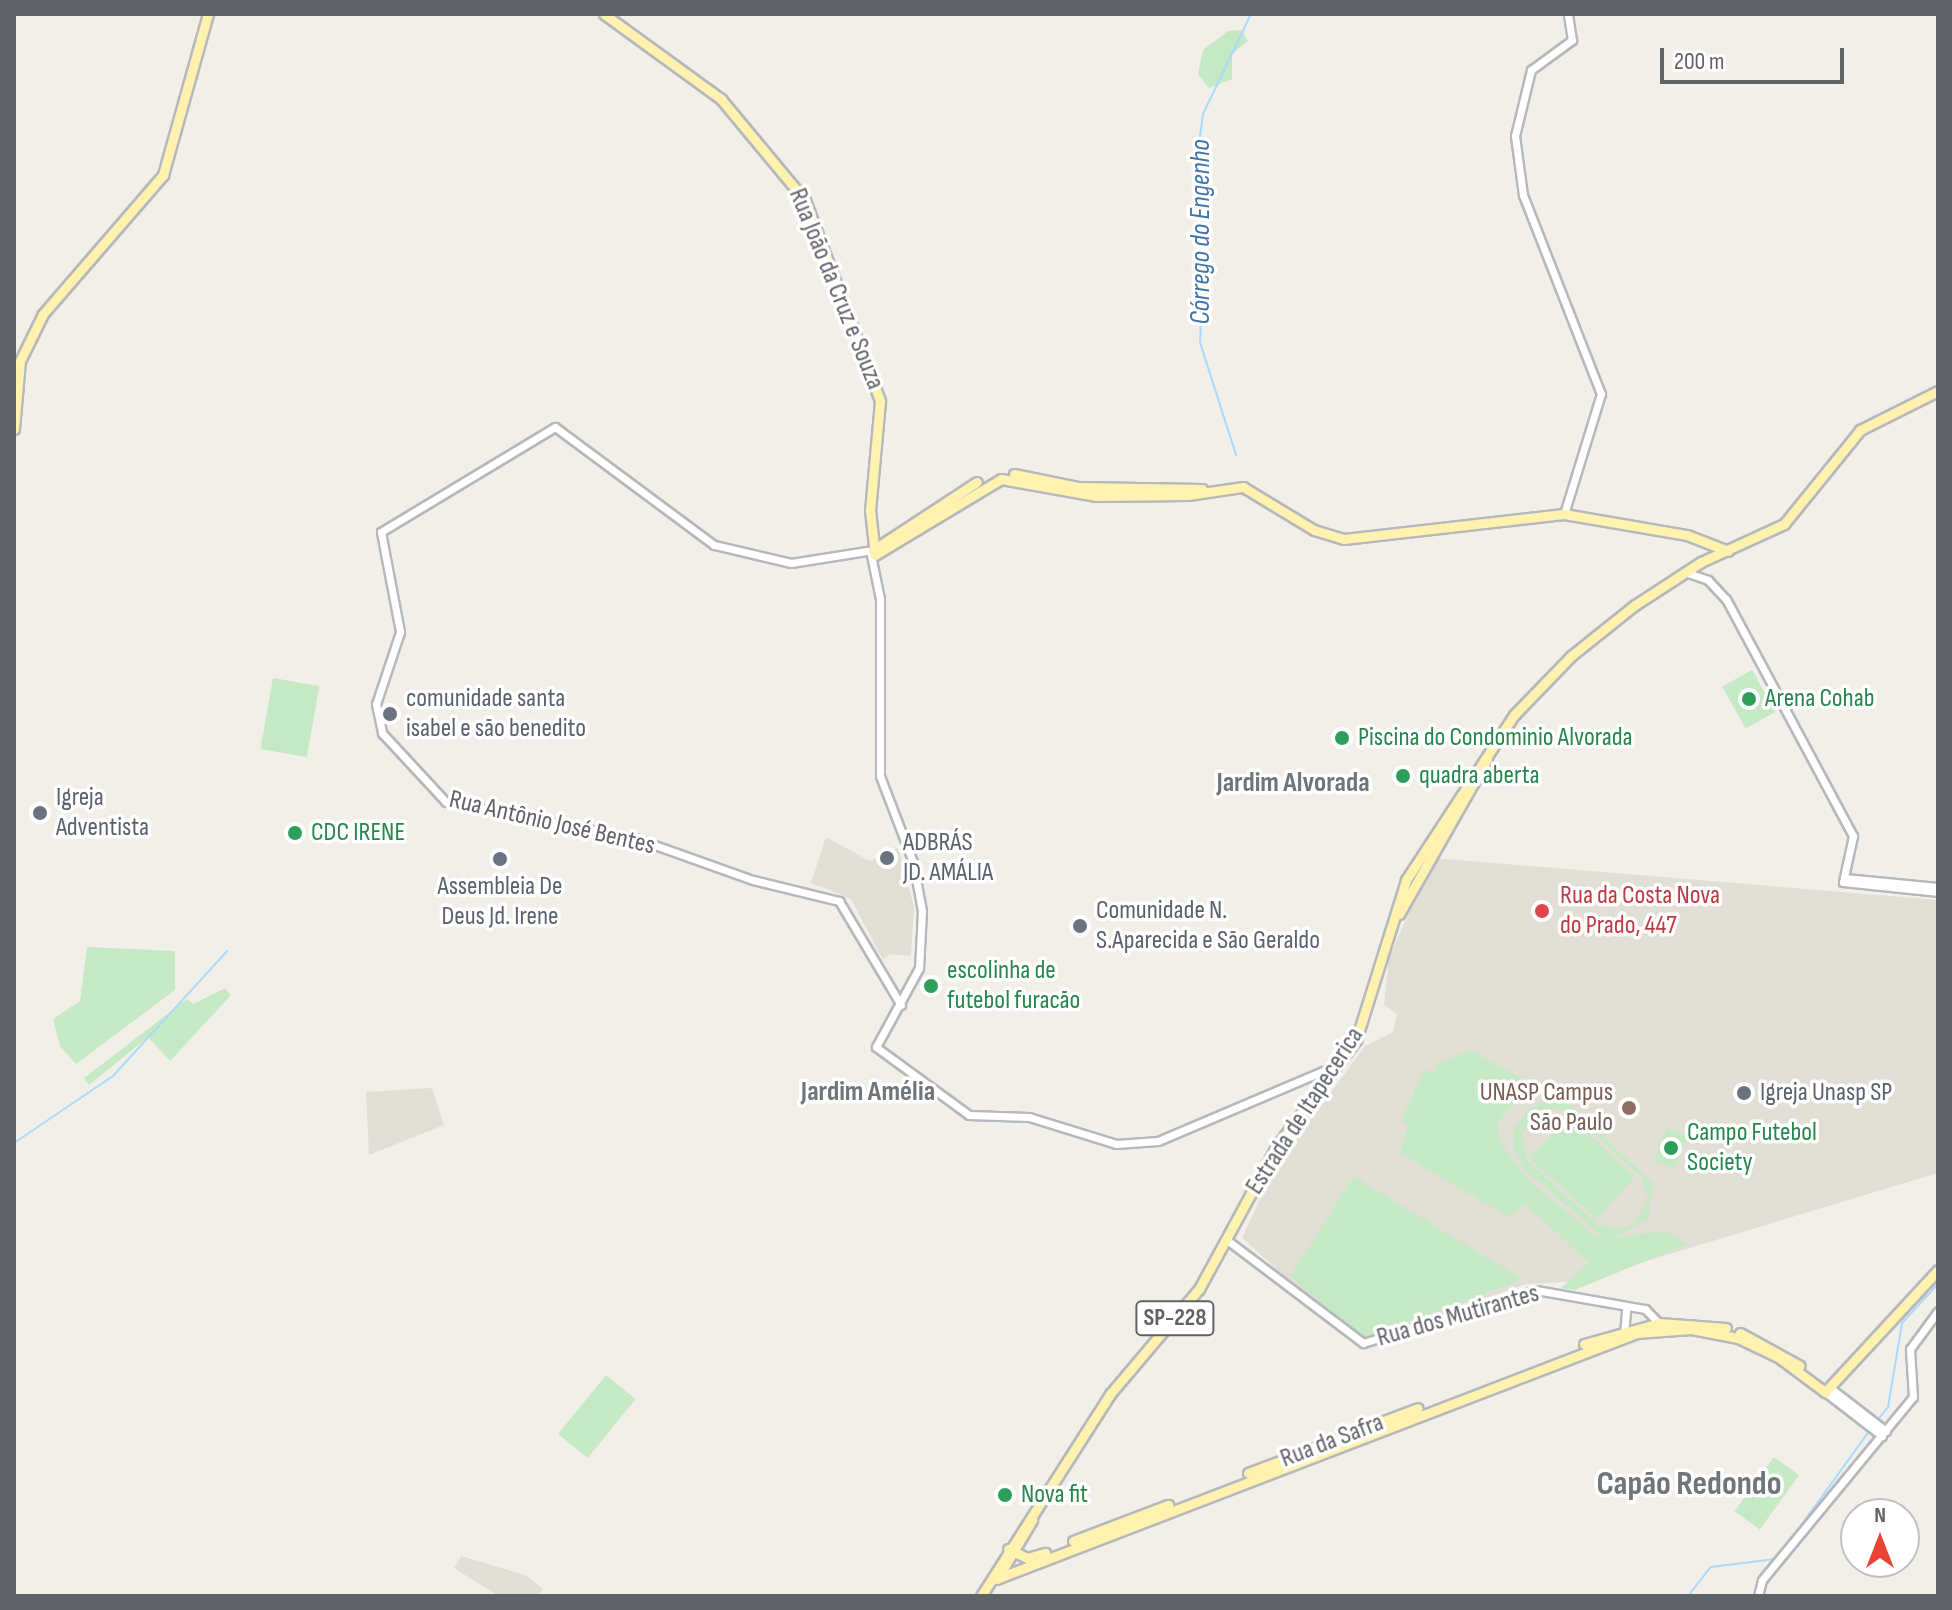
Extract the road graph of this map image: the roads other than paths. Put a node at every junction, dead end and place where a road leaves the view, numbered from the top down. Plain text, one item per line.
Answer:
1 (208, 14) edge
2 (604, 14) edge
3 (1568, 14) edge
4 (1938, 391) edge
5 (14, 429) edge
6 (1564, 514) junction
7 (1705, 541) junction
8 (1728, 551) junction
9 (874, 552) junction
10 (1701, 562) junction
11 (1685, 572) junction
12 (1938, 890) edge
13 (1370, 1004) junction
14 (901, 1005) junction
15 (1374, 1017) dead end
16 (1339, 1064) junction
17 (1227, 1240) junction
18 (1938, 1261) edge
19 (1938, 1270) edge
20 (1626, 1310) junction
21 (1938, 1311) edge
22 (1659, 1323) junction
23 (1623, 1333) junction
24 (1824, 1388) junction
25 (1882, 1432) junction
26 (1011, 1550) junction
27 (1004, 1562) junction
28 (1017, 1569) junction
29 (996, 1579) junction
30 (982, 1596) edge
31 (1758, 1596) edge

1 - 5 main road
2 - 9 main road, Rua João da Cruz e Souza
3 - 6 street
4 - 8 main road, Estrada de Itapecerica / SP-228
6 - 7 main road
6 - 9 main road
7 - 8 main road
7 - 10 main road
8 - 10 main road, Estrada de Itapecerica / SP-228
9 - 14 street
9 - 14 street, Rua Antônio José Bentes
10 - 11 main road, Estrada de Itapecerica / SP-228
11 - 12 street
11 - 13 main road, Estrada de Itapecerica / SP-228
13 - 15 main road
13 - 16 main road, Estrada de Itapecerica / SP-228
14 - 16 street
16 - 17 main road, Estrada de Itapecerica / SP-228
17 - 20 street, Rua dos Mutirantes
17 - 26 main road, Estrada de Itapecerica / SP-228
18 - 24 main road
19 - 24 main road
20 - 22 street
20 - 23 street
21 - 25 street
22 - 23 main road, Rua da Safra
22 - 24 main road
23 - 24 main road
23 - 26 main road, Rua da Safra
23 - 28 main road, Rua da Safra
24 - 25 street
25 - 31 street
26 - 27 main road, Estrada de Itapecerica / SP-228
27 - 28 main road
27 - 29 main road, Estrada de Itapecerica / SP-228
27 - 30 main road, Estrada de Itapecerica / SP-228
28 - 29 main road, Rua da Safra
29 - 30 main road, Estrada de Itapecerica / SP-228

